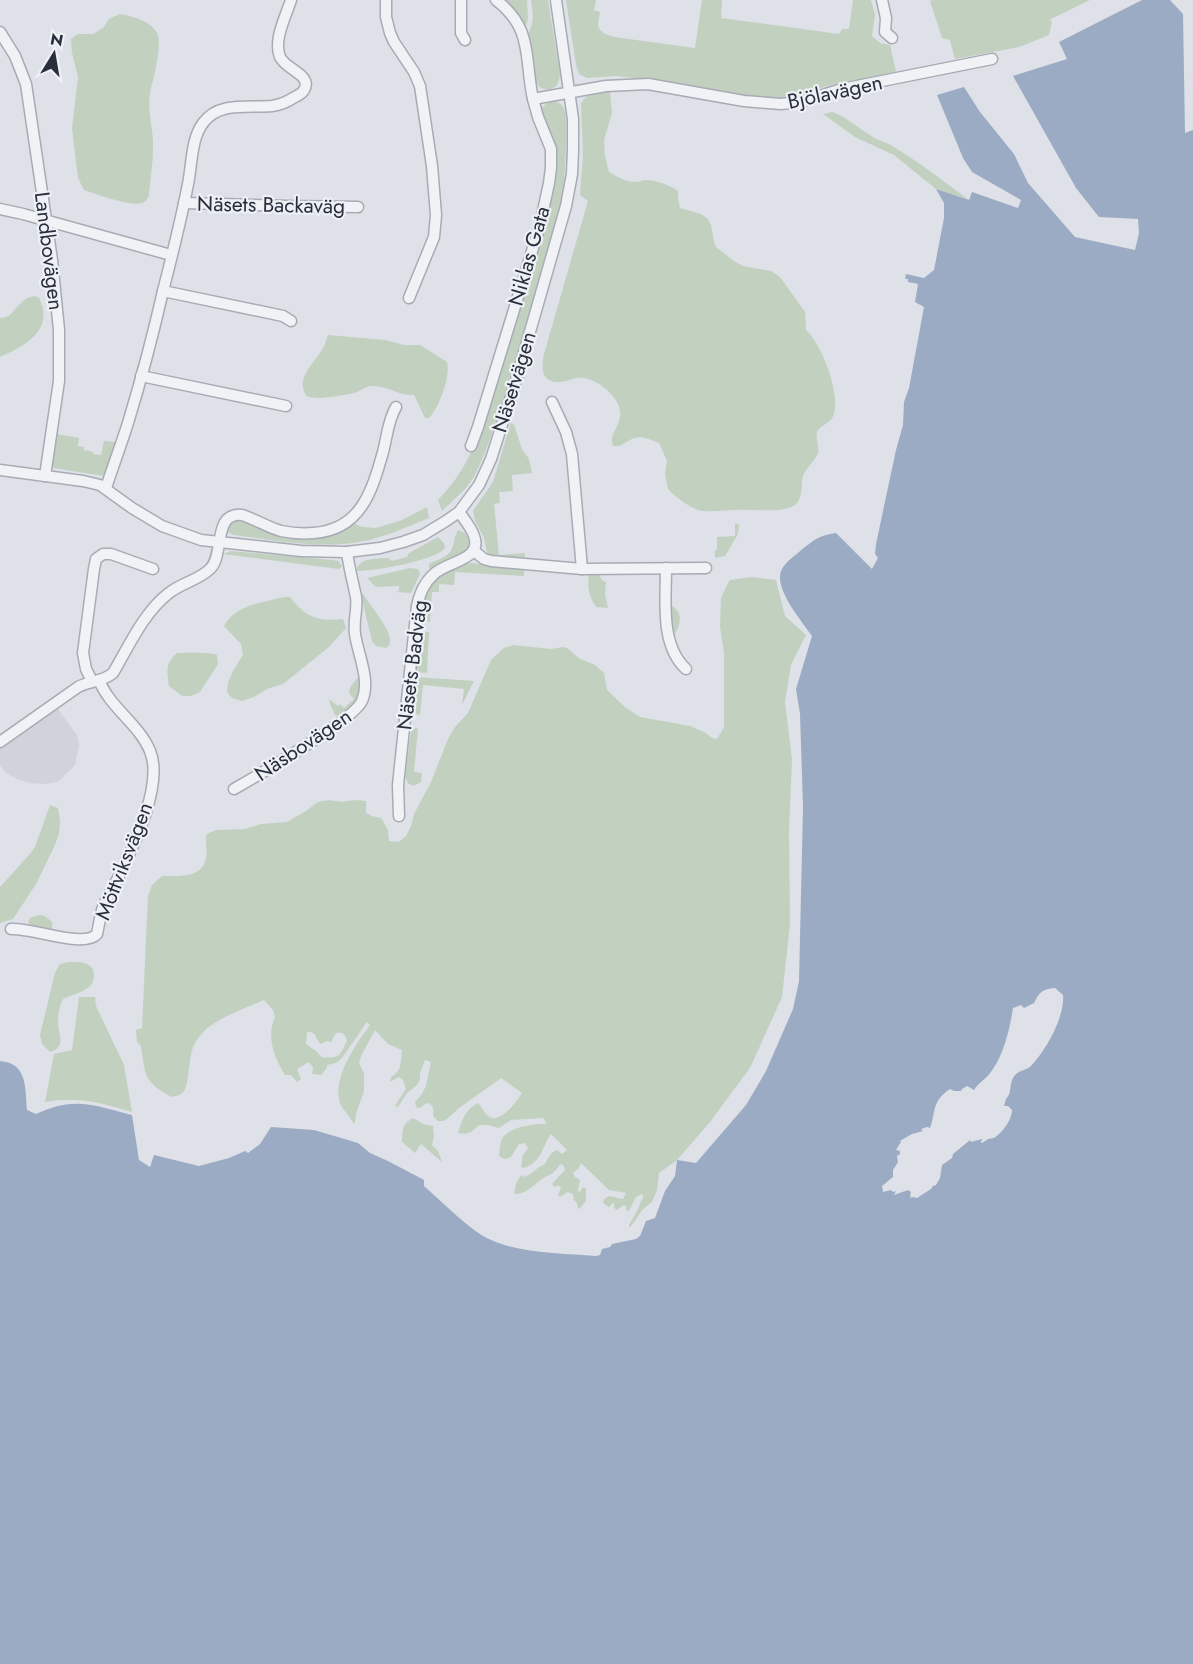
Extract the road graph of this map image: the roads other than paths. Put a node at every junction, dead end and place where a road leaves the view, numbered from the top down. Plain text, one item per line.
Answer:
1 (291, 0) edge
2 (386, 0) edge
3 (461, 0) edge
4 (496, 0) edge
5 (556, 0) edge
6 (882, 0) edge
7 (0, 32) edge
8 (892, 38) dead end
9 (465, 40) dead end
10 (992, 59) dead end
11 (570, 92) junction
12 (533, 99) junction
13 (184, 203) junction
14 (358, 207) dead end
15 (0, 209) edge
16 (46, 220) junction
17 (171, 255) junction
18 (163, 291) junction
19 (409, 298) dead end
20 (291, 321) dead end
21 (141, 376) junction
22 (552, 402) dead end
23 (286, 406) dead end
24 (396, 407) dead end
25 (471, 446) dead end
26 (0, 470) edge
27 (45, 476) junction
28 (106, 488) junction
29 (459, 512) junction
30 (219, 542) junction
31 (474, 551) junction
32 (347, 552) junction
33 (666, 568) junction
34 (706, 568) dead end
35 (153, 569) dead end
36 (582, 569) junction
37 (686, 669) dead end
38 (96, 681) junction
39 (0, 742) edge
40 (234, 789) dead end
41 (399, 816) dead end
42 (11, 929) dead end

1 - 13 street, Näsets Backaväg
2 - 19 street
3 - 9 street
4 - 12 street, Niklas Gata
5 - 11 street, Näsetvägen
6 - 8 street
7 - 16 street, Landbovägen
10 - 11 street, Bjölavägen
11 - 12 street, Bjölavägen
11 - 29 street, Näsetvägen
12 - 25 street, Niklas Gata
13 - 14 street, Näsets Backaväg
13 - 17 street, Näsets Backaväg
15 - 16 street
16 - 17 street
16 - 27 street, Landbovägen
17 - 18 street, Näsets Backaväg
18 - 20 street
18 - 21 street, Näsets Backaväg
21 - 23 street
21 - 28 street, Näsets Backaväg
22 - 36 street
24 - 30 street
26 - 27 street
27 - 28 street
28 - 30 street, Näsetvägen
29 - 31 street
29 - 32 street, Näsetvägen
30 - 32 street, Näsetvägen
30 - 38 street
31 - 36 street
31 - 41 street, Näsets Badväg
32 - 40 street, Näsbovägen
33 - 34 street
33 - 36 street
33 - 37 street
35 - 38 street
38 - 39 street
38 - 42 street, Möttviksvägen

